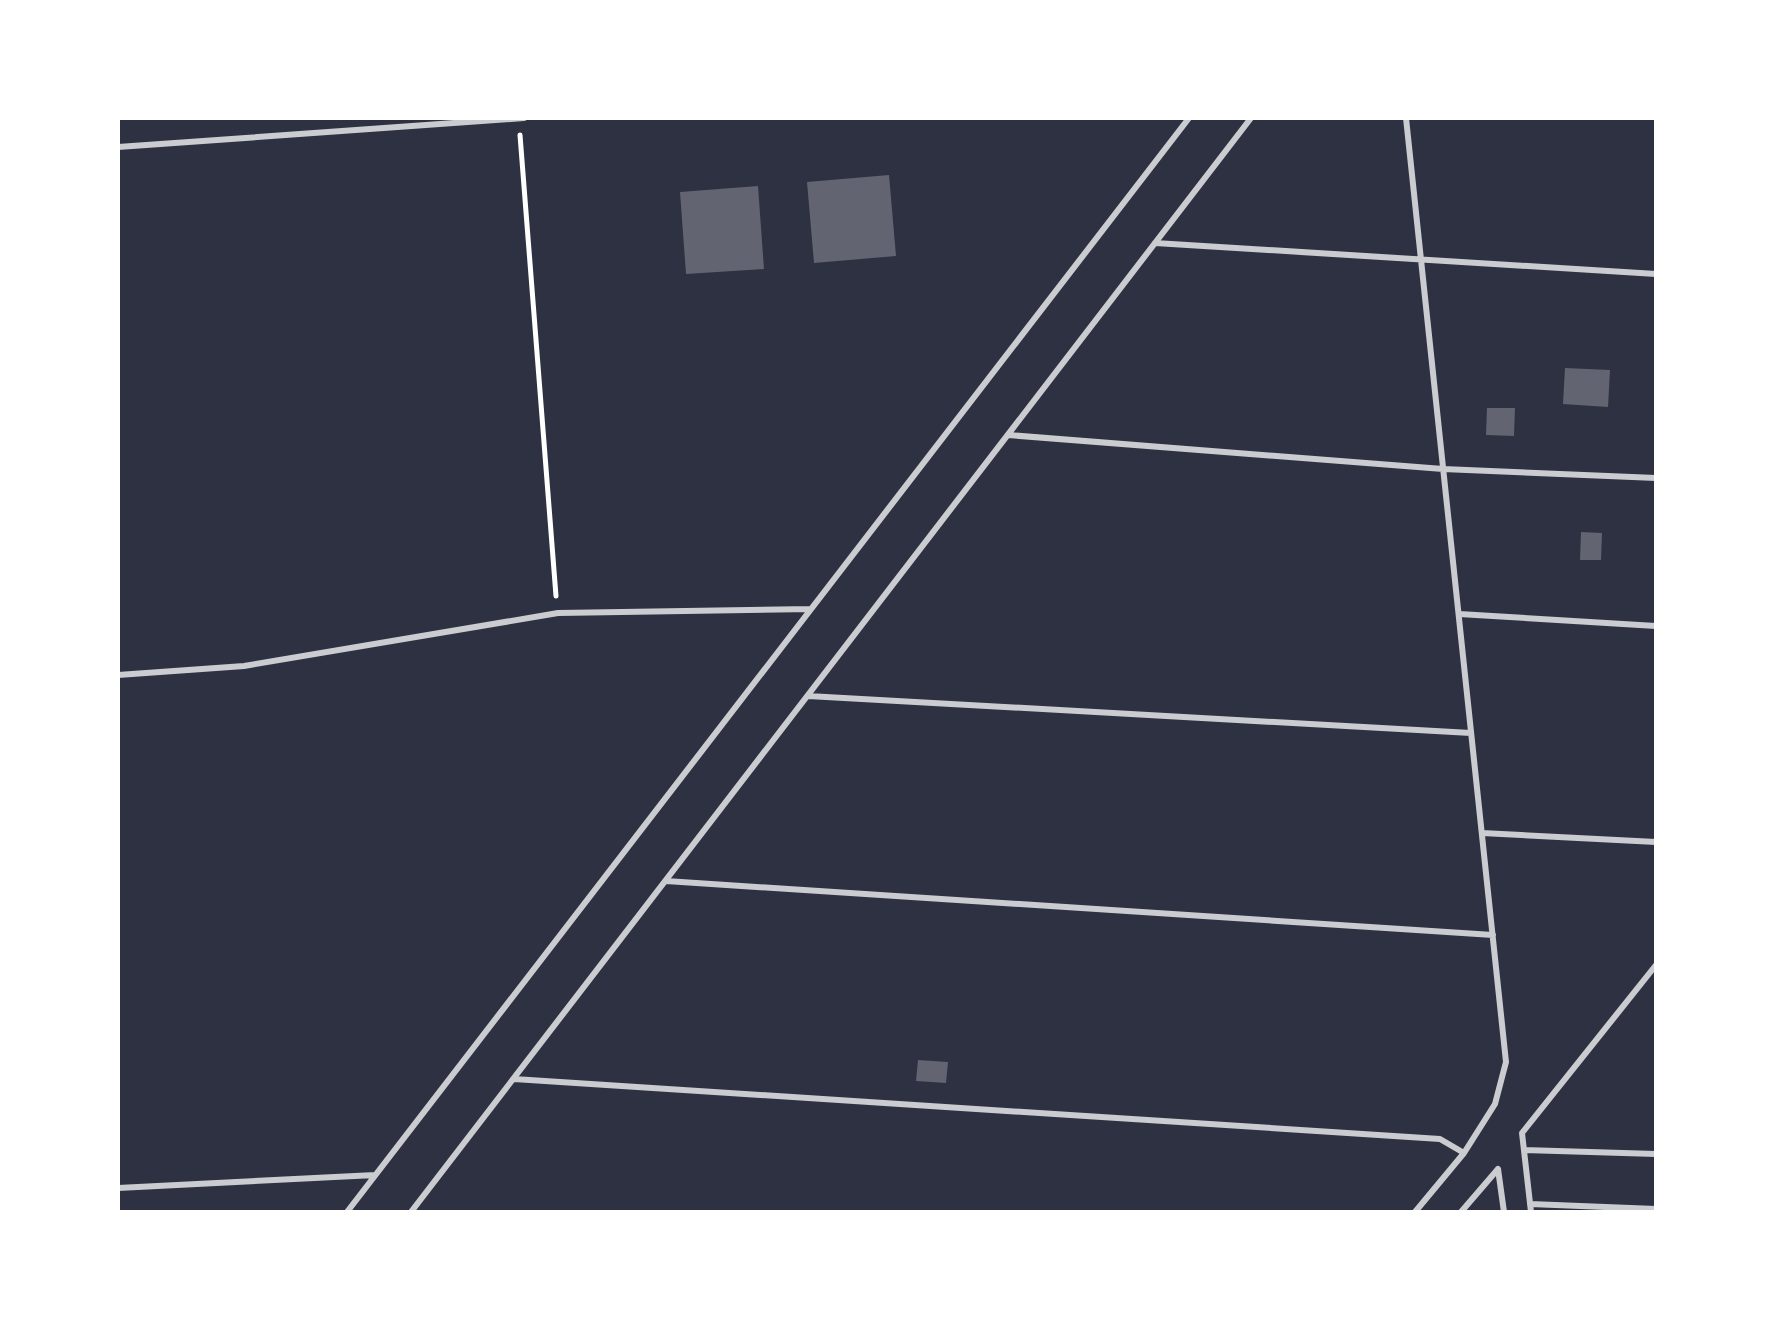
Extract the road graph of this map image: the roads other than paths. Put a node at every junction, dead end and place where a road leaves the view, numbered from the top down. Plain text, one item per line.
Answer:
1 (521, 118) edge
2 (1189, 118) edge
3 (1251, 118) edge
4 (1406, 118) edge
5 (118, 147) edge
6 (1155, 243) junction
7 (1421, 258) junction
8 (1656, 274) edge
9 (1008, 435) junction
10 (1443, 469) junction
11 (1656, 478) edge
12 (811, 609) junction
13 (1459, 614) junction
14 (1656, 626) edge
15 (118, 675) edge
16 (807, 696) junction
17 (1471, 733) junction
18 (1482, 833) junction
19 (1656, 842) edge
20 (666, 880) junction
21 (1493, 935) junction
22 (1656, 965) edge
23 (1647, 977) junction
24 (1656, 977) edge
25 (513, 1079) junction
26 (1524, 1150) junction
27 (1464, 1153) junction
28 (1656, 1154) edge
29 (375, 1175) junction
30 (118, 1188) edge
31 (1531, 1208) edge
32 (1656, 1209) edge
33 (347, 1212) edge
34 (411, 1212) edge
35 (1415, 1212) edge
36 (1461, 1212) edge
37 (1504, 1212) edge

1 - 5 lane
2 - 12 lane
3 - 6 lane
4 - 7 lane
6 - 7 lane
6 - 9 lane
7 - 8 lane
7 - 10 lane
9 - 10 lane
9 - 16 lane
10 - 11 lane
10 - 13 lane
12 - 15 lane
12 - 29 lane
13 - 14 lane
13 - 17 lane
16 - 17 lane
16 - 20 lane
17 - 18 lane
18 - 19 lane
18 - 21 lane
20 - 21 lane
20 - 25 lane
21 - 27 lane
22 - 23 lane
23 - 24 lane
23 - 26 lane
25 - 27 lane
25 - 34 lane
26 - 28 lane
26 - 31 lane
27 - 35 lane
29 - 30 lane
29 - 33 lane
31 - 32 lane
36 - 37 lane

